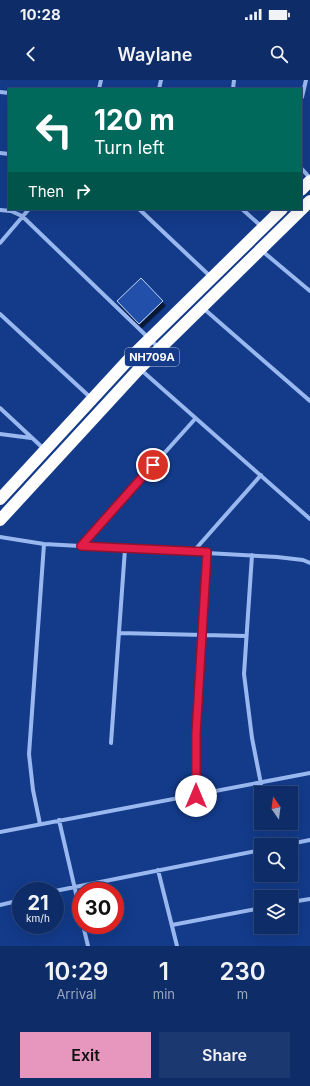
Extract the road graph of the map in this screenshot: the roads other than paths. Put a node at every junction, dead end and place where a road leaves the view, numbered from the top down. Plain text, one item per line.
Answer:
1 (306, 80) edge
2 (302, 97) dead end
3 (302, 169) edge
4 (310, 178) edge
5 (310, 181) edge
6 (302, 189) edge
7 (310, 201) edge
8 (302, 209) edge
9 (0, 210) edge
10 (28, 210) edge
11 (140, 210) edge
12 (243, 210) edge
13 (281, 210) edge
14 (301, 210) edge
15 (22, 216) junction
16 (262, 228) junction
17 (0, 243) edge
18 (260, 250) junction
19 (212, 278) junction
20 (310, 291) edge
21 (201, 307) junction
22 (0, 314) edge
23 (150, 339) junction
24 (160, 349) junction
25 (140, 369) junction
26 (92, 399) junction
27 (310, 402) edge
28 (0, 408) edge
29 (195, 419) junction
30 (0, 434) edge
31 (31, 438) junction
32 (44, 449) junction
33 (261, 475) junction
34 (0, 499) edge
35 (310, 519) edge
36 (0, 520) edge
37 (0, 537) edge
38 (44, 544) junction
39 (81, 546) junction
40 (125, 549) junction
41 (193, 552) junction
42 (207, 552) junction
43 (252, 555) junction
44 (310, 563) edge
45 (119, 633) junction
46 (202, 635) junction
47 (246, 636) junction
48 (111, 743) dead end
49 (310, 774) edge
50 (261, 784) junction
51 (196, 796) junction
52 (59, 820) junction
53 (40, 824) junction
54 (0, 832) edge
55 (310, 840) edge
56 (298, 842) edge
57 (254, 851) edge
58 (158, 870) junction
59 (73, 882) edge
60 (99, 882) edge
61 (310, 899) edge
62 (298, 901) edge
63 (12, 902) edge
64 (0, 905) edge
65 (254, 909) edge
66 (172, 925) junction
67 (85, 934) edge
68 (88, 946) edge
69 (177, 946) edge

1 - 2 street
3 - 4 street
5 - 6 highway
7 - 8 highway, NH709A
9 - 15 street
10 - 15 street
11 - 19 street
12 - 16 street
13 - 16 highway, NH709A
14 - 18 highway, NH709A
15 - 17 street
15 - 23 street
16 - 19 highway, NH709A
18 - 20 street
18 - 21 highway, NH709A
19 - 23 highway, NH709A
21 - 24 highway, NH709A
21 - 27 street
22 - 26 street
23 - 24 street
23 - 26 highway, NH709A
24 - 25 highway, NH709A
25 - 29 street
25 - 36 highway, NH709A
26 - 32 highway, NH709A
28 - 31 street
29 - 33 street
29 - 39 street
30 - 31 street
31 - 32 street
32 - 34 highway, NH709A
33 - 35 street
33 - 41 street
37 - 38 street
38 - 39 street
38 - 53 street
39 - 40 street
40 - 41 street
40 - 45 street
41 - 42 street
42 - 43 street
42 - 46 street
43 - 44 street
43 - 47 street
45 - 46 street
45 - 48 street
46 - 47 street
46 - 51 street
47 - 50 street
49 - 50 street
50 - 51 street
51 - 52 street
52 - 53 street
52 - 59 street
53 - 54 street
55 - 56 street
57 - 58 street
58 - 60 street
58 - 66 street
61 - 62 street
63 - 64 street
65 - 66 street
66 - 69 street
67 - 68 street

